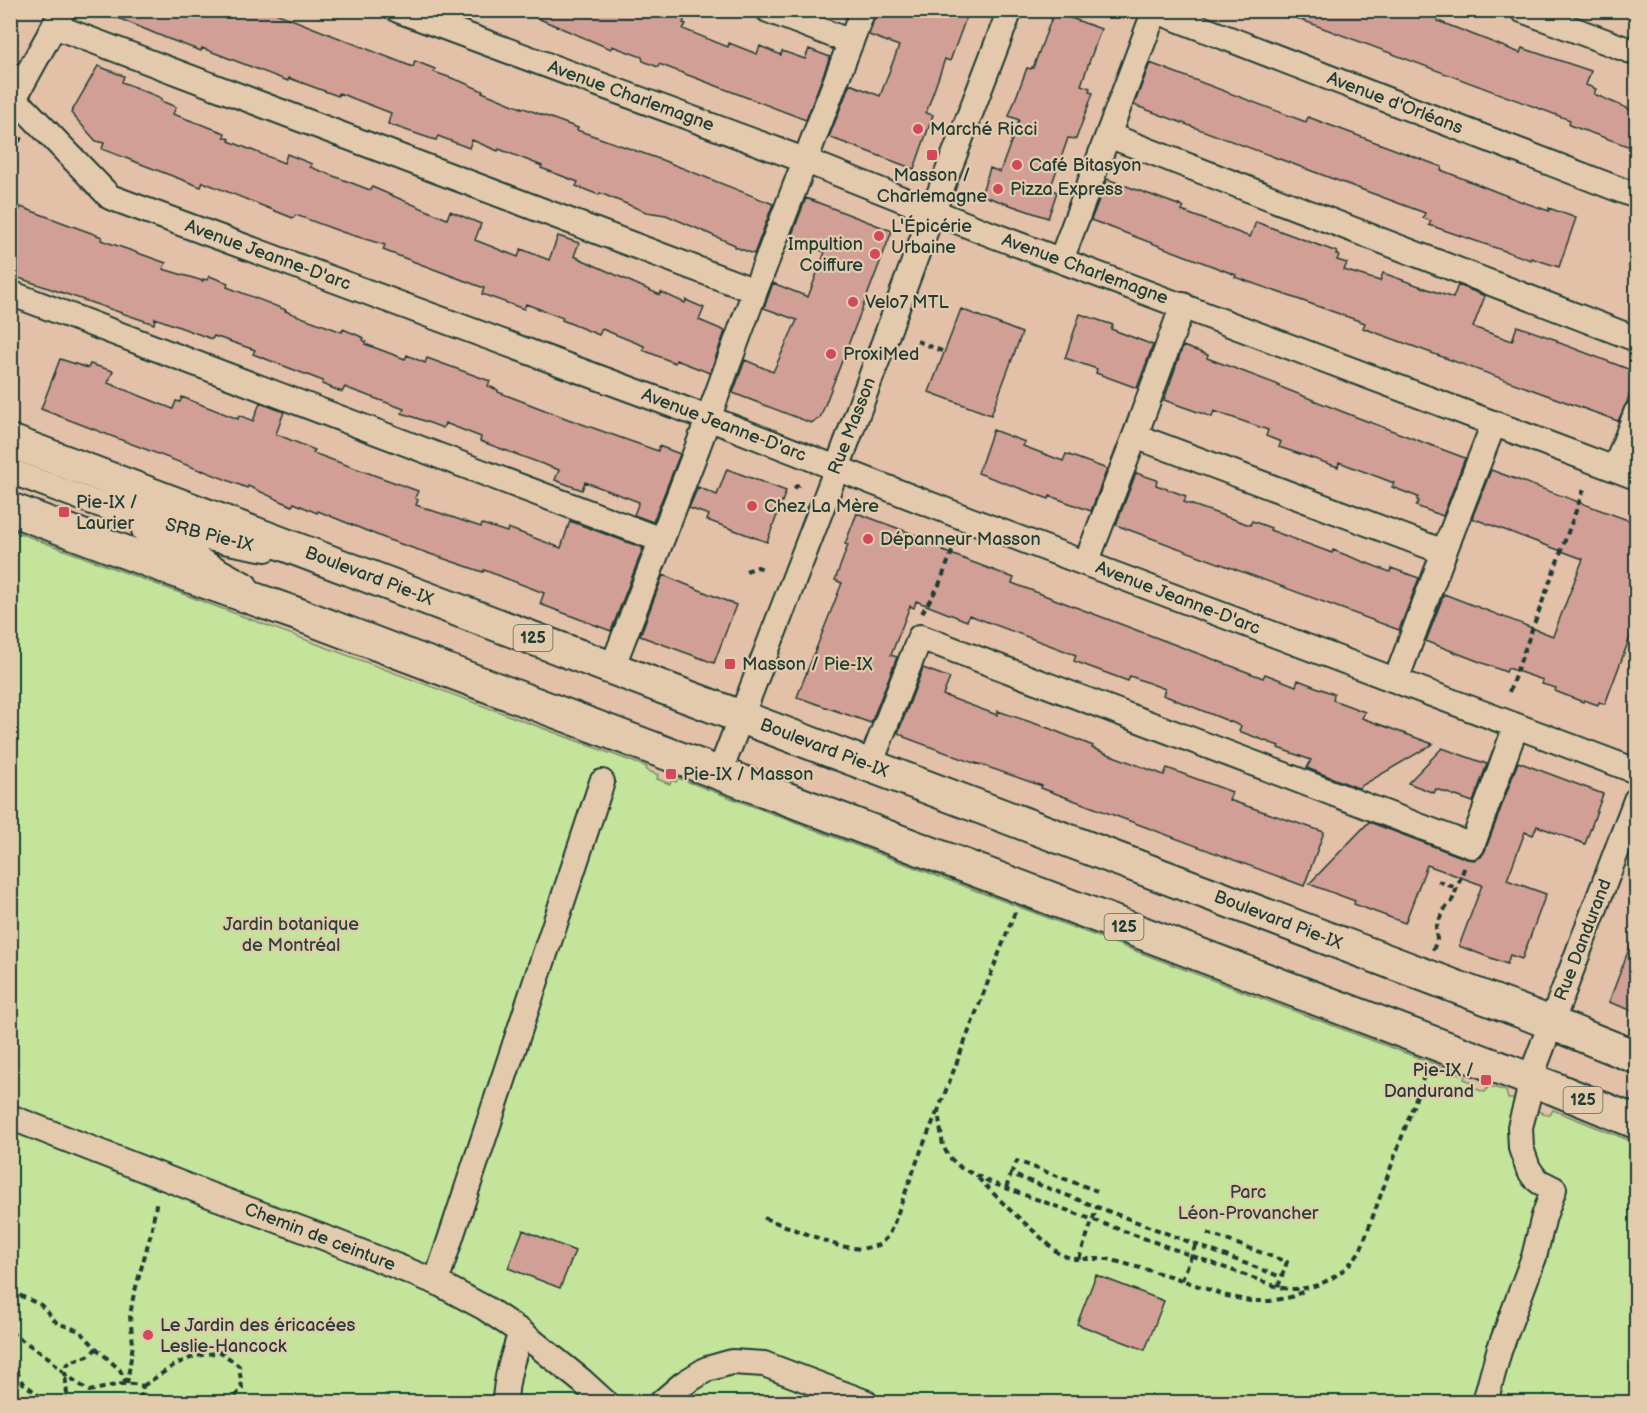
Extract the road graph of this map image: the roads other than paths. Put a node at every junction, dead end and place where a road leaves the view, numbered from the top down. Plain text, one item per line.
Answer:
1 (398, 10) edge
2 (768, 10) edge
3 (863, 10) edge
4 (1010, 10) edge
5 (1522, 10) edge
6 (1154, 11) edge
7 (58, 18) edge
8 (851, 42) junction
9 (1636, 53) edge
10 (12, 100) edge
11 (1108, 135) junction
12 (804, 160) junction
13 (1636, 195) edge
14 (933, 211) junction
15 (1061, 260) junction
16 (755, 291) junction
17 (10, 293) edge
18 (1183, 306) junction
19 (1636, 339) edge
20 (1636, 413) edge
21 (708, 418) junction
22 (1494, 423) junction
23 (1135, 436) junction
24 (10, 441) edge
25 (837, 468) junction
26 (10, 471) edge
27 (1626, 473) edge
28 (95, 503) junction
29 (10, 509) edge
30 (662, 540) junction
31 (1444, 552) junction
32 (324, 560) junction
33 (1086, 563) junction
34 (300, 615) junction
35 (612, 668) junction
36 (1396, 680) junction
37 (741, 717) junction
38 (1516, 726) junction
39 (870, 765) junction
40 (1636, 771) edge
41 (719, 774) junction
42 (602, 782) dead end
43 (1636, 800) edge
44 (1551, 1023) junction
45 (1636, 1057) edge
46 (1530, 1079) junction
47 (10, 1117) edge
48 (1636, 1122) edge
49 (436, 1282) junction
50 (521, 1332) junction
51 (505, 1402) edge
52 (605, 1402) edge
53 (662, 1402) edge
54 (865, 1402) edge
55 (1485, 1402) edge

1 - 12 street, Avenue Charlemagne
2 - 8 street
3 - 8 street
4 - 14 street, Rue Masson
5 - 9 street
6 - 11 street
6 - 13 street, Avenue d'Orléans
7 - 10 street
7 - 16 street
8 - 12 street
10 - 21 street, Avenue Jeanne-D'arc
11 - 15 street
11 - 19 street
12 - 14 street, Avenue Charlemagne
12 - 16 street
14 - 15 street, Avenue Charlemagne
14 - 25 street, Rue Masson
15 - 18 street, Avenue Charlemagne
16 - 21 street
17 - 30 street
18 - 22 street, Avenue Charlemagne
18 - 23 street
20 - 27 street
21 - 25 street, Avenue Jeanne-D'arc
21 - 30 street
22 - 27 street, Avenue Charlemagne
22 - 31 street
23 - 31 street
23 - 33 street
24 - 32 main road, Boulevard Pie-IX / 125
25 - 33 street, Avenue Jeanne-D'arc
25 - 37 street, Rue Masson
26 - 28 street, SRB Pie-IX
28 - 32 street, SRB Pie-IX
28 - 34 street, SRB Pie-IX
29 - 34 main road, 125
30 - 35 street
31 - 36 street
32 - 35 main road, Boulevard Pie-IX / 125
33 - 36 street, Avenue Jeanne-D'arc
34 - 41 main road, 125
35 - 37 main road, Boulevard Pie-IX / 125
36 - 38 street, Avenue Jeanne-D'arc
37 - 39 main road, Boulevard Pie-IX / 125
37 - 41 street, Rue Masson
38 - 39 street
38 - 40 street, Avenue Jeanne-D'arc
39 - 44 main road, Boulevard Pie-IX / 125
41 - 46 main road, 125
42 - 49 street
43 - 44 street, Rue Dandurand
44 - 45 main road, Boulevard Pie-IX / 125
44 - 46 street, Rue Dandurand
46 - 48 main road, 125
46 - 55 street, Rue Dandurand
47 - 49 street, Chemin de ceinture
49 - 50 street, Chemin de ceinture
50 - 51 street
50 - 52 street, Chemin de ceinture
53 - 54 street

